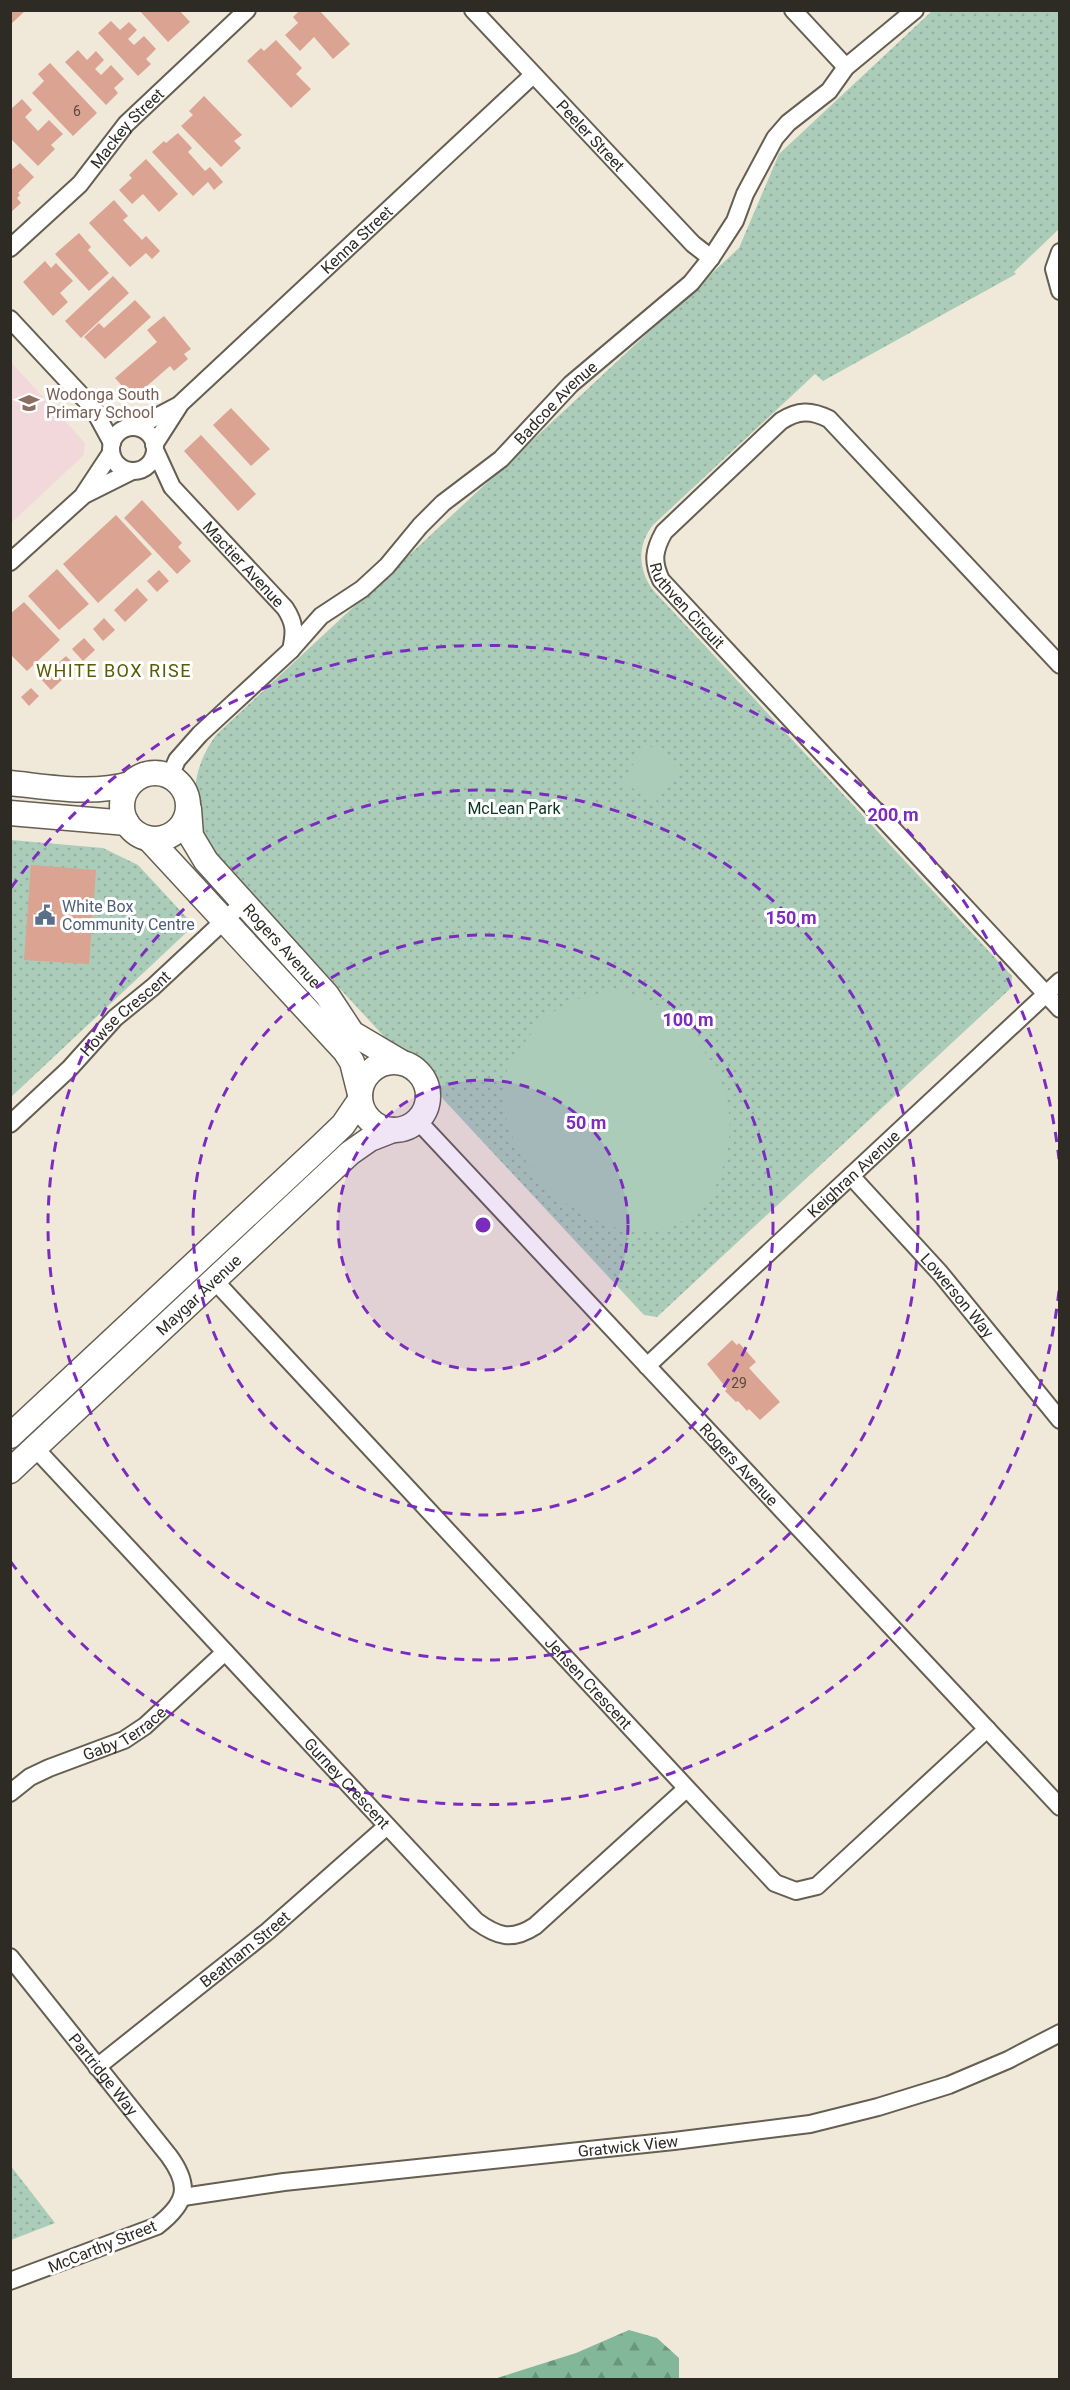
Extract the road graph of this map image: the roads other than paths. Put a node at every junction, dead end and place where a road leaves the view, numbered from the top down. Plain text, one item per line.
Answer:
1 (247, 10) edge
2 (473, 10) edge
3 (793, 10) edge
4 (915, 10) edge
5 (846, 67) junction
6 (533, 75) junction
7 (10, 248) edge
8 (1059, 252) edge
9 (711, 258) junction
10 (1059, 291) edge
11 (10, 319) edge
12 (179, 405) junction
13 (93, 408) junction
14 (132, 427) junction
15 (111, 448) junction
16 (154, 448) junction
17 (134, 471) junction
18 (172, 488) junction
19 (84, 495) junction
20 (10, 562) edge
21 (291, 650) junction
22 (1059, 665) edge
23 (170, 776) junction
24 (10, 783) edge
25 (130, 784) junction
26 (189, 809) junction
27 (10, 813) edge
28 (127, 823) junction
29 (149, 839) junction
30 (243, 903) junction
31 (224, 920) junction
32 (1059, 981) edge
33 (1045, 994) junction
34 (1059, 1009) edge
35 (401, 1062) junction
36 (360, 1097) junction
37 (418, 1121) junction
38 (10, 1124) edge
39 (393, 1130) junction
40 (851, 1176) junction
41 (197, 1262) junction
42 (214, 1280) junction
43 (647, 1366) junction
44 (1059, 1420) edge
45 (14, 1433) edge
46 (35, 1448) junction
47 (10, 1471) edge
48 (225, 1652) junction
49 (987, 1729) junction
50 (686, 1789) junction
51 (10, 1793) edge
52 (1059, 1807) edge
53 (387, 1826) junction
54 (10, 1957) edge
55 (1059, 2033) edge
56 (97, 2067) junction
57 (183, 2197) junction
58 (10, 2281) edge

1 - 7 street, Mackey Street
2 - 6 street, Peeler Street
3 - 5 street
4 - 5 street, Badcoe Avenue
5 - 9 street, Badcoe Avenue
6 - 9 street, Peeler Street
6 - 12 street, Kenna Street
8 - 10 street
9 - 21 street, Badcoe Avenue
11 - 13 street
12 - 14 street, Kenna Street
12 - 16 street, Kenna Street
13 - 14 street
13 - 15 street
14 - 15 street
14 - 16 street
15 - 17 street
15 - 19 street
16 - 17 street
16 - 18 street, Mactier Avenue
17 - 18 street, Mactier Avenue
17 - 19 street
18 - 21 street, Mactier Avenue
19 - 20 street
21 - 23 street, Badcoe Avenue
22 - 33 street, Ruthven Circuit
23 - 25 street
23 - 26 street
24 - 25 street
25 - 28 street
26 - 29 street
26 - 30 street, Rogers Avenue
27 - 28 street
28 - 29 street
29 - 31 street, Rogers Avenue
30 - 31 street, Howse Crescent
30 - 35 street, Rogers Avenue
31 - 36 street, Rogers Avenue
31 - 38 street, Howse Crescent
32 - 33 street, Keighran Avenue
33 - 34 street, Ruthven Circuit
33 - 40 street, Keighran Avenue
35 - 36 street
35 - 37 street, Rogers Avenue
36 - 39 street, Rogers Avenue
36 - 41 street, Maygar Avenue
37 - 39 street
37 - 43 street, Rogers Avenue
39 - 42 street, Maygar Avenue
40 - 43 street, Keighran Avenue
40 - 44 street, Lowerson Way
41 - 42 street
41 - 45 street, Maygar Avenue
42 - 46 street, Maygar Avenue
42 - 50 street, Jensen Crescent
43 - 49 street, Rogers Avenue
45 - 46 street
46 - 47 street, Maygar Avenue
46 - 48 street, Gurney Crescent
48 - 51 street, Gaby Terrace
48 - 53 street, Gurney Crescent
49 - 50 street, Jensen Crescent
49 - 52 street, Rogers Avenue
50 - 53 street, Gurney Crescent
53 - 56 street, Beatham Street
54 - 56 street, Partridge Way
55 - 57 street, Gratwick View
56 - 57 street, Partridge Way
57 - 58 street, McCarthy Street

